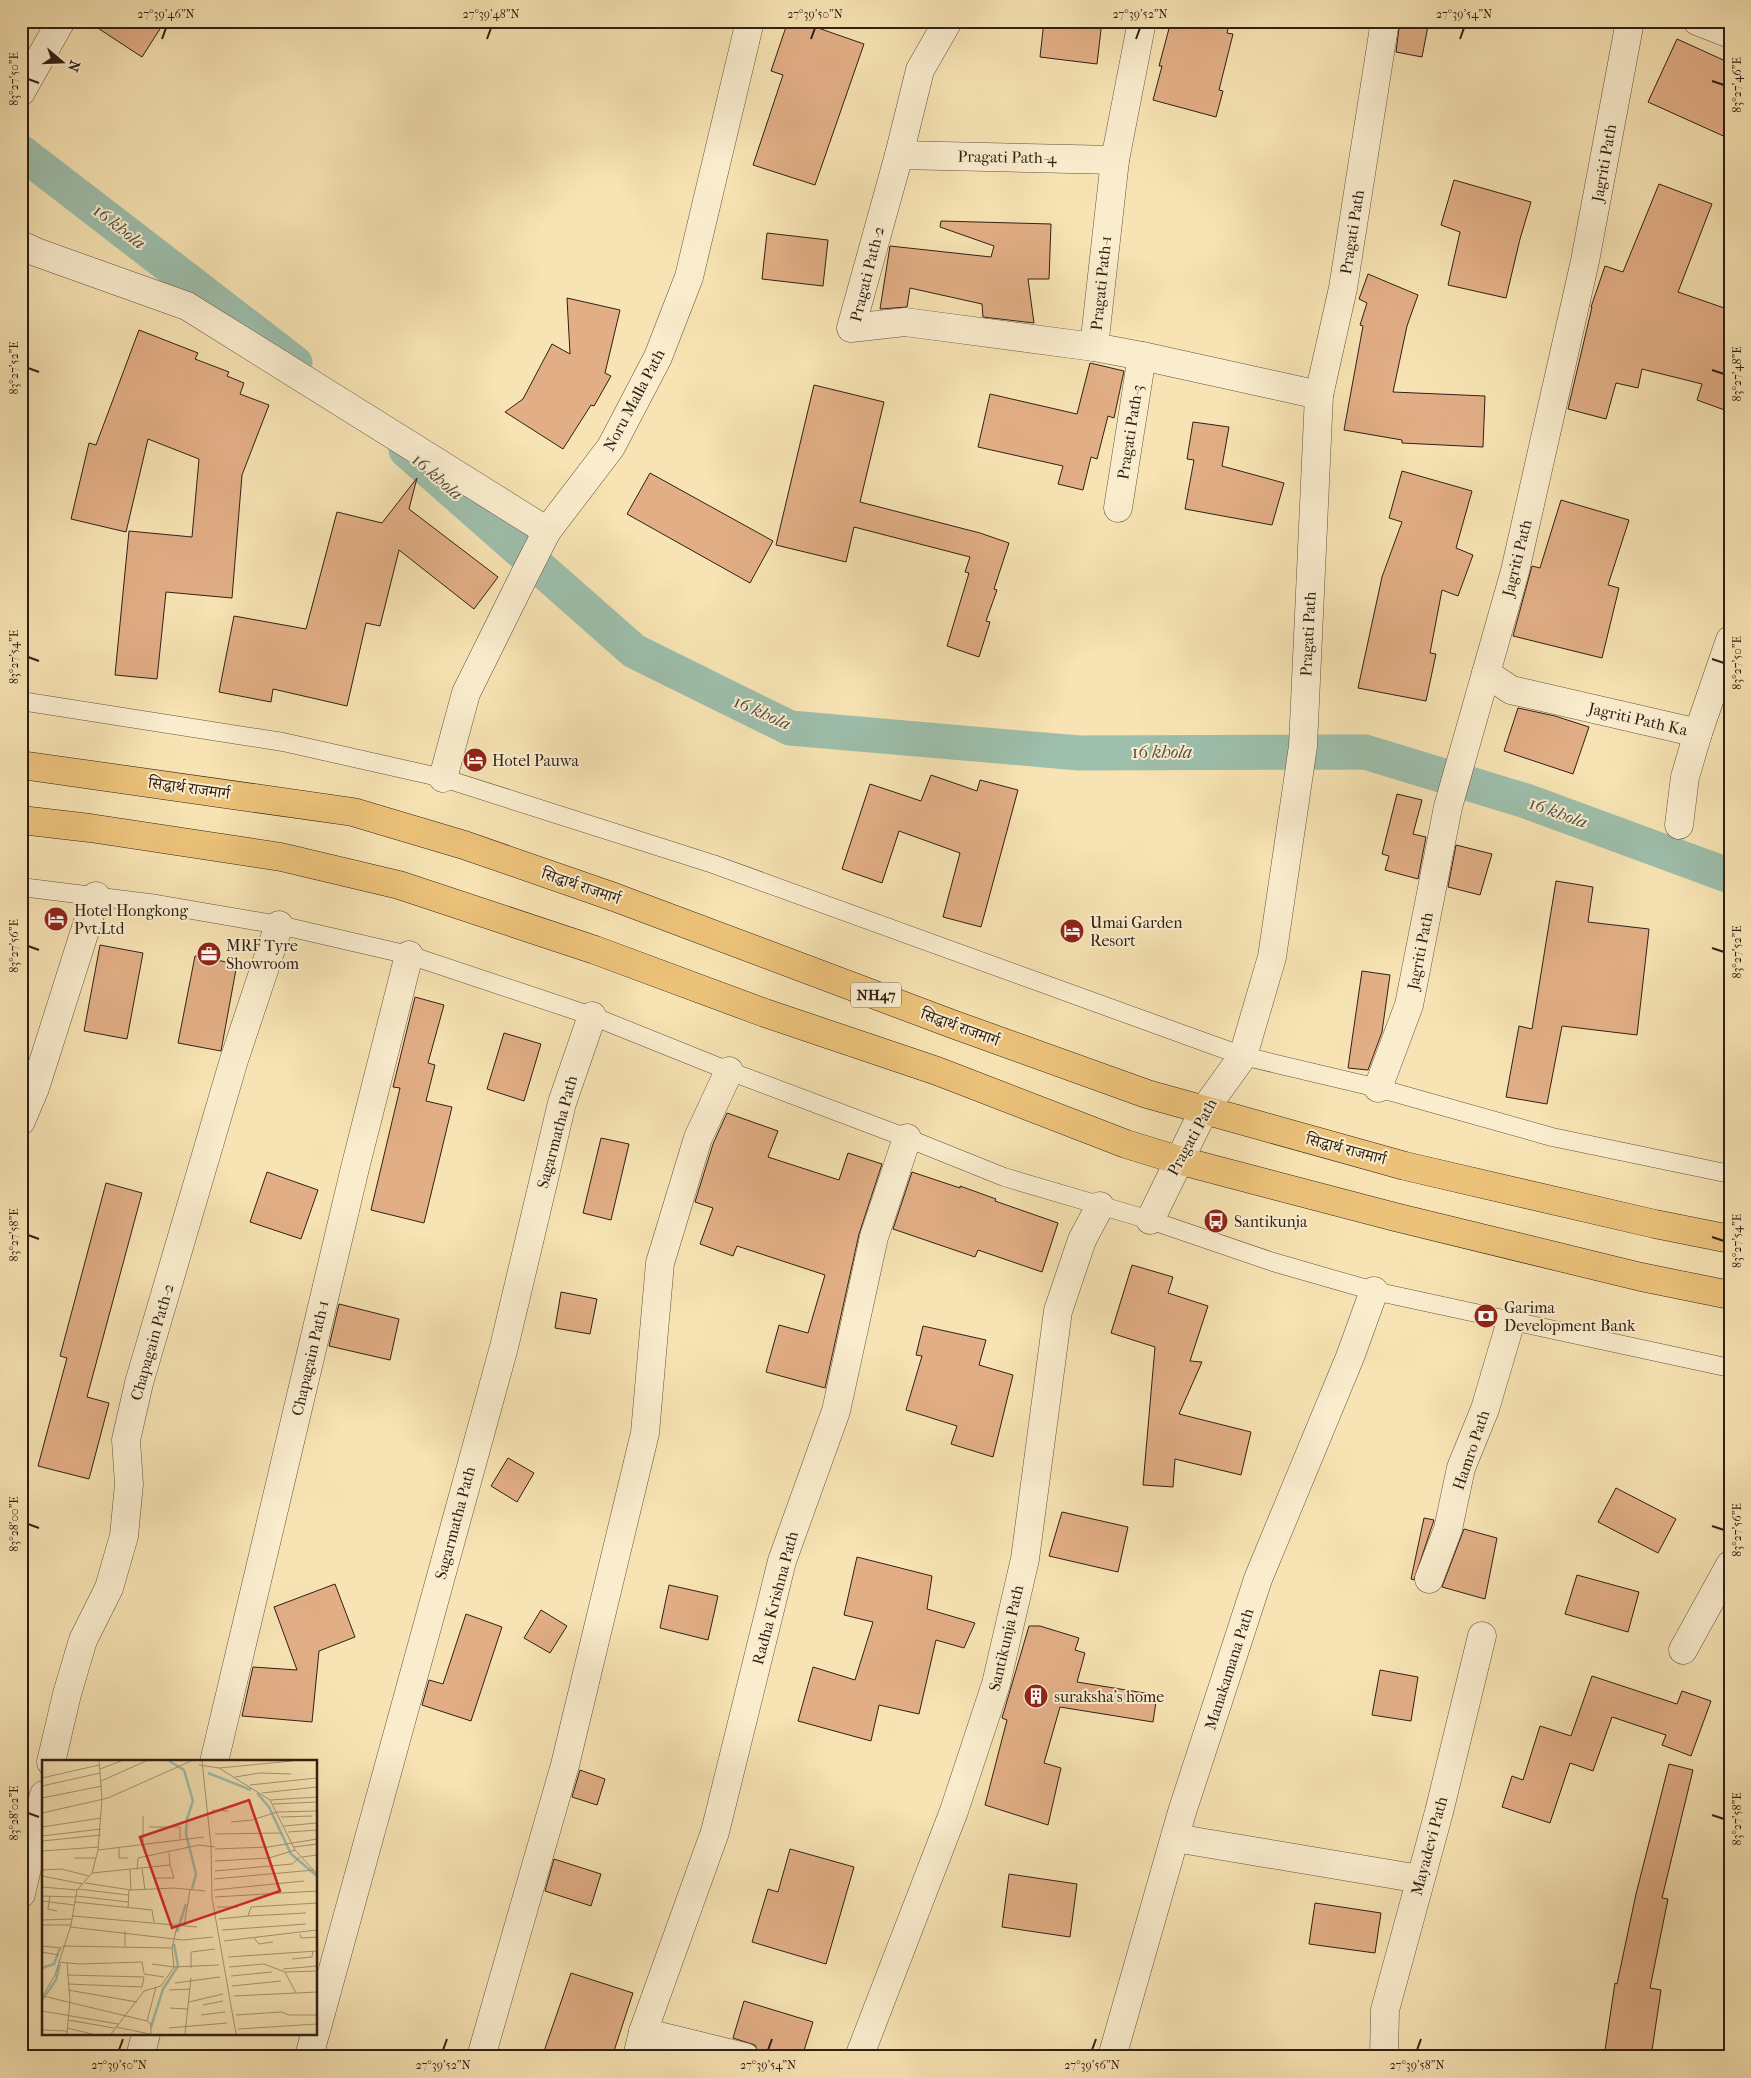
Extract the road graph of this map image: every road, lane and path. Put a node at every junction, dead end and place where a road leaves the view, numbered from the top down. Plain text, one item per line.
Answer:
1 (60, 21) edge
2 (750, 21) edge
3 (948, 21) edge
4 (1142, 21) edge
5 (1384, 21) edge
6 (1630, 21) edge
7 (1697, 21) edge
8 (1730, 34) edge
9 (21, 92) edge
10 (899, 155) junction
11 (1114, 160) junction
12 (21, 245) edge
13 (1094, 347) junction
14 (1142, 356) junction
15 (1319, 395) junction
16 (1118, 508) dead end
17 (547, 531) junction
18 (1730, 640) edge
19 (1486, 672) junction
20 (21, 701) edge
21 (1698, 733) junction
22 (21, 765) edge
23 (443, 778) junction
24 (21, 820) edge
25 (1679, 825) dead end
26 (21, 887) edge
27 (96, 896) junction
28 (278, 924) junction
29 (409, 955) junction
30 (592, 1016) junction
31 (1243, 1056) junction
32 (729, 1071) junction
33 (1378, 1088) junction
34 (1204, 1110) junction
35 (21, 1121) edge
36 (907, 1138) junction
37 (1178, 1160) junction
38 (1730, 1174) edge
39 (1100, 1206) junction
40 (1150, 1220) junction
41 (1730, 1239) edge
42 (1374, 1291) junction
43 (1730, 1295) edge
44 (1511, 1321) junction
45 (1730, 1368) edge
46 (1730, 1565) edge
47 (1429, 1578) dead end
48 (1482, 1636) dead end
49 (1683, 1650) dead end
50 (51, 1760) edge
51 (214, 1760) edge
52 (42, 1804) edge
53 (1175, 1838) junction
54 (1420, 1880) junction
55 (21, 1894) edge
56 (318, 2026) edge
57 (145, 2036) edge
58 (315, 2036) edge
59 (640, 2044) edge
60 (140, 2057) edge
61 (309, 2057) edge
62 (482, 2057) edge
63 (745, 2057) edge
64 (859, 2057) edge
65 (1112, 2057) edge
66 (1384, 2057) edge

1 - 9 street
2 - 17 street, Noru Malla Path
3 - 10 street, Pragati Path-2
4 - 11 street, Pragati Path-1
5 - 15 street, Pragati Path
6 - 19 street, Jagriti Path
7 - 8 street
10 - 11 street, Pragati Path-4
10 - 13 street, Pragati Path-2
11 - 13 street, Pragati Path-1
12 - 17 street
13 - 14 street, Pragati Path-1
14 - 15 street, Pragati Path-1
14 - 16 street, Pragati Path-3
15 - 31 street, Pragati Path
17 - 23 street, Noru Malla Path
18 - 21 street, Jagriti Path Ka
19 - 21 street, Jagriti Path Ka
19 - 33 street, Jagriti Path
20 - 23 lane
21 - 25 street
22 - 34 highway, सिद्धार्थ राजमार्ग / NH47
23 - 31 lane
24 - 37 highway
26 - 27 lane
27 - 28 lane
27 - 35 street
28 - 29 lane
28 - 50 street, Chapagain Path-2
29 - 30 lane
29 - 51 street, Chapagain Path-1
30 - 32 lane
30 - 56 street, Sagarmatha Path
31 - 33 lane
31 - 34 street, Pragati Path
32 - 36 lane
32 - 62 street
33 - 38 lane
34 - 37 street, Pragati Path
34 - 41 highway, सिद्धार्थ राजमार्ग / NH47
36 - 39 lane
36 - 59 street, Radha Krishna Path
37 - 40 street, Pragati Path
37 - 43 highway
39 - 40 lane
39 - 64 street, Santikunja Path
40 - 42 lane
42 - 44 lane
42 - 53 street, Manakamana Path
44 - 45 lane
44 - 47 street, Hamro Path
46 - 49 street
48 - 54 street, Mayadevi Path
52 - 55 street
53 - 54 street
53 - 65 street, Manakamana Path
54 - 66 street, Mayadevi Path
57 - 60 street
58 - 61 street, Sagarmatha Path
59 - 63 street

